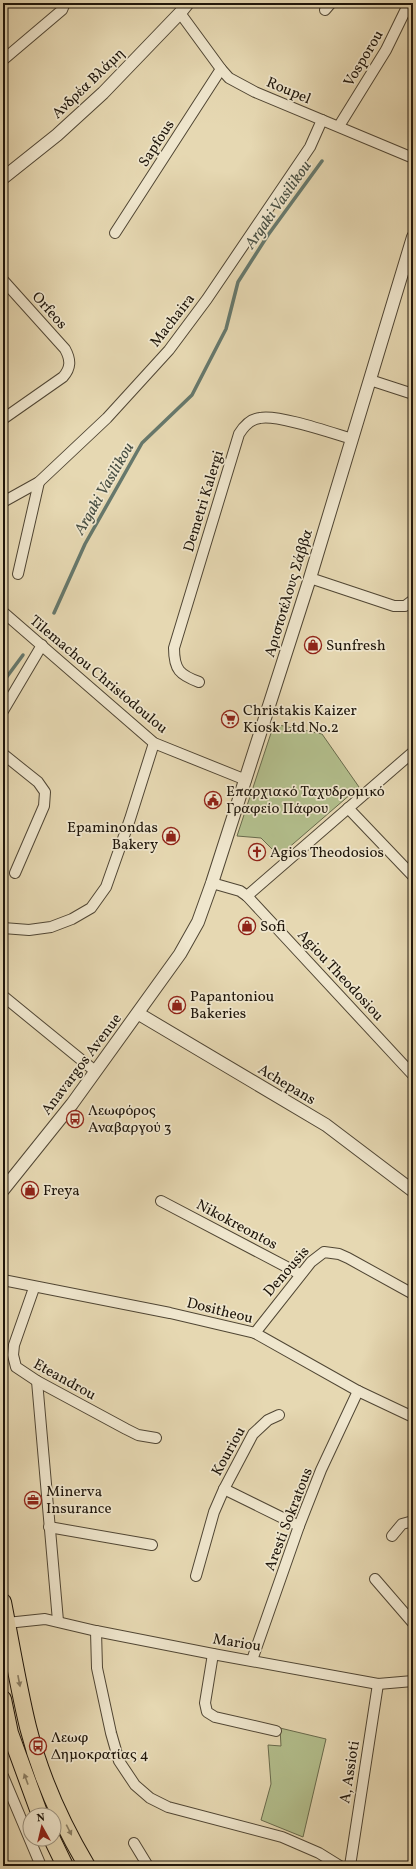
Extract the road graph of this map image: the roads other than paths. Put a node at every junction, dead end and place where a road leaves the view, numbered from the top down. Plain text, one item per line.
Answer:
1 (65, 3) edge
2 (188, 3) edge
3 (409, 3) edge
4 (180, 13) junction
5 (3, 60) edge
6 (221, 69) junction
7 (322, 120) junction
8 (339, 126) junction
9 (413, 158) edge
10 (3, 178) edge
11 (115, 233) dead end
12 (413, 237) edge
13 (3, 280) edge
14 (370, 380) junction
15 (413, 394) edge
16 (3, 419) edge
17 (352, 439) junction
18 (39, 482) junction
19 (3, 502) edge
20 (18, 574) dead end
21 (310, 578) junction
22 (413, 600) edge
23 (3, 612) edge
24 (42, 645) junction
25 (199, 682) dead end
26 (3, 711) edge
27 (154, 743) junction
28 (413, 752) edge
29 (3, 754) edge
30 (246, 780) junction
31 (348, 808) junction
32 (15, 873) dead end
33 (413, 876) edge
34 (212, 883) junction
35 (247, 896) junction
36 (3, 928) edge
37 (180, 954) joint
38 (3, 996) edge
39 (139, 1014) junction
40 (95, 1071) junction
41 (413, 1075) edge
42 (3, 1190) edge
43 (413, 1191) edge
44 (161, 1201) dead end
45 (300, 1274) junction
46 (3, 1280) edge
47 (34, 1288) junction
48 (413, 1294) edge
49 (255, 1333) junction
50 (37, 1381) junction
51 (358, 1391) junction
52 (279, 1415) dead end
53 (413, 1418) edge
54 (156, 1438) dead end
55 (224, 1489) junction
56 (413, 1521) edge
57 (299, 1526) junction
58 (50, 1527) junction
59 (392, 1536) dead end
60 (152, 1545) dead end
61 (196, 1576) dead end
62 (375, 1579) dead end
63 (3, 1602) edge
64 (58, 1621) junction
65 (7, 1623) junction
66 (413, 1623) edge
67 (96, 1631) junction
68 (213, 1654) junction
69 (252, 1660) junction
70 (413, 1681) edge
71 (378, 1684) junction
72 (3, 1699) edge
73 (276, 1731) dead end
74 (3, 1779) edge
75 (37, 1807) edge
76 (134, 1843) dead end
77 (56, 1847) edge
78 (41, 1866) edge
79 (65, 1866) edge
80 (87, 1866) edge
81 (148, 1866) edge
82 (340, 1866) edge
83 (350, 1866) edge

1 - 5 street
2 - 4 street, Ανδρέα Βλάμη
3 - 8 street, Vosporou
4 - 6 street, Roupel
4 - 10 street, Ανδρέα Βλάμη
6 - 7 street, Roupel
6 - 11 street, Sapfous
7 - 8 street, Roupel
7 - 18 street, Machaira
8 - 9 street, Roupel
12 - 14 street, Αριστοτέλους Σάββα
13 - 16 street, Orfeos
14 - 15 street
14 - 17 street, Αριστοτέλους Σάββα
17 - 21 street, Αριστοτέλους Σάββα
17 - 25 street, Demetri Kalergi
18 - 19 street, Machaira
18 - 20 street
21 - 22 street
21 - 30 street, Αριστοτέλους Σάββα
23 - 24 street, Tilemachou Christodoulou
24 - 26 street
24 - 27 street, Tilemachou Christodoulou
27 - 30 street, Tilemachou Christodoulou
27 - 36 street
28 - 31 street
29 - 32 street
30 - 34 street, Αριστοτέλους Σάββα
31 - 33 street
31 - 35 street
34 - 35 street
34 - 37 street, Αριστοτέλους Σάββα
35 - 41 street, Agiou Theodosiou
37 - 39 street, Anavargos Avenue
38 - 40 street
39 - 40 street, Anavargos Avenue
39 - 43 street, Achepans
40 - 42 street, Anavargos Avenue
44 - 45 street, Nikokreontos
45 - 48 street, Denousis
45 - 49 street, Denousis
46 - 47 street, Dositheou
47 - 49 street, Dositheou
47 - 50 street, Eteandrou
49 - 51 street, Dositheou
50 - 54 street, Eteandrou
50 - 58 street
51 - 53 street, Dositheou
51 - 57 street, Aresti Sokratous
52 - 55 street, Kouriou
55 - 57 street, Kouriou
55 - 61 street, Kouriou
56 - 59 street
57 - 69 street, Aresti Sokratous
58 - 60 street
58 - 64 street
62 - 66 street
63 - 65 highway
64 - 65 street, Mariou
64 - 67 street, Mariou
65 -> 80 highway
67 - 68 street, Mariou
67 - 82 street
68 - 69 street, Mariou
68 - 73 street
69 - 71 street, Mariou
70 - 71 street, Mariou
71 - 83 street, A, Assioti
75 -> 72 highway
74 - 78 street
76 - 81 street
77 - 79 highway

